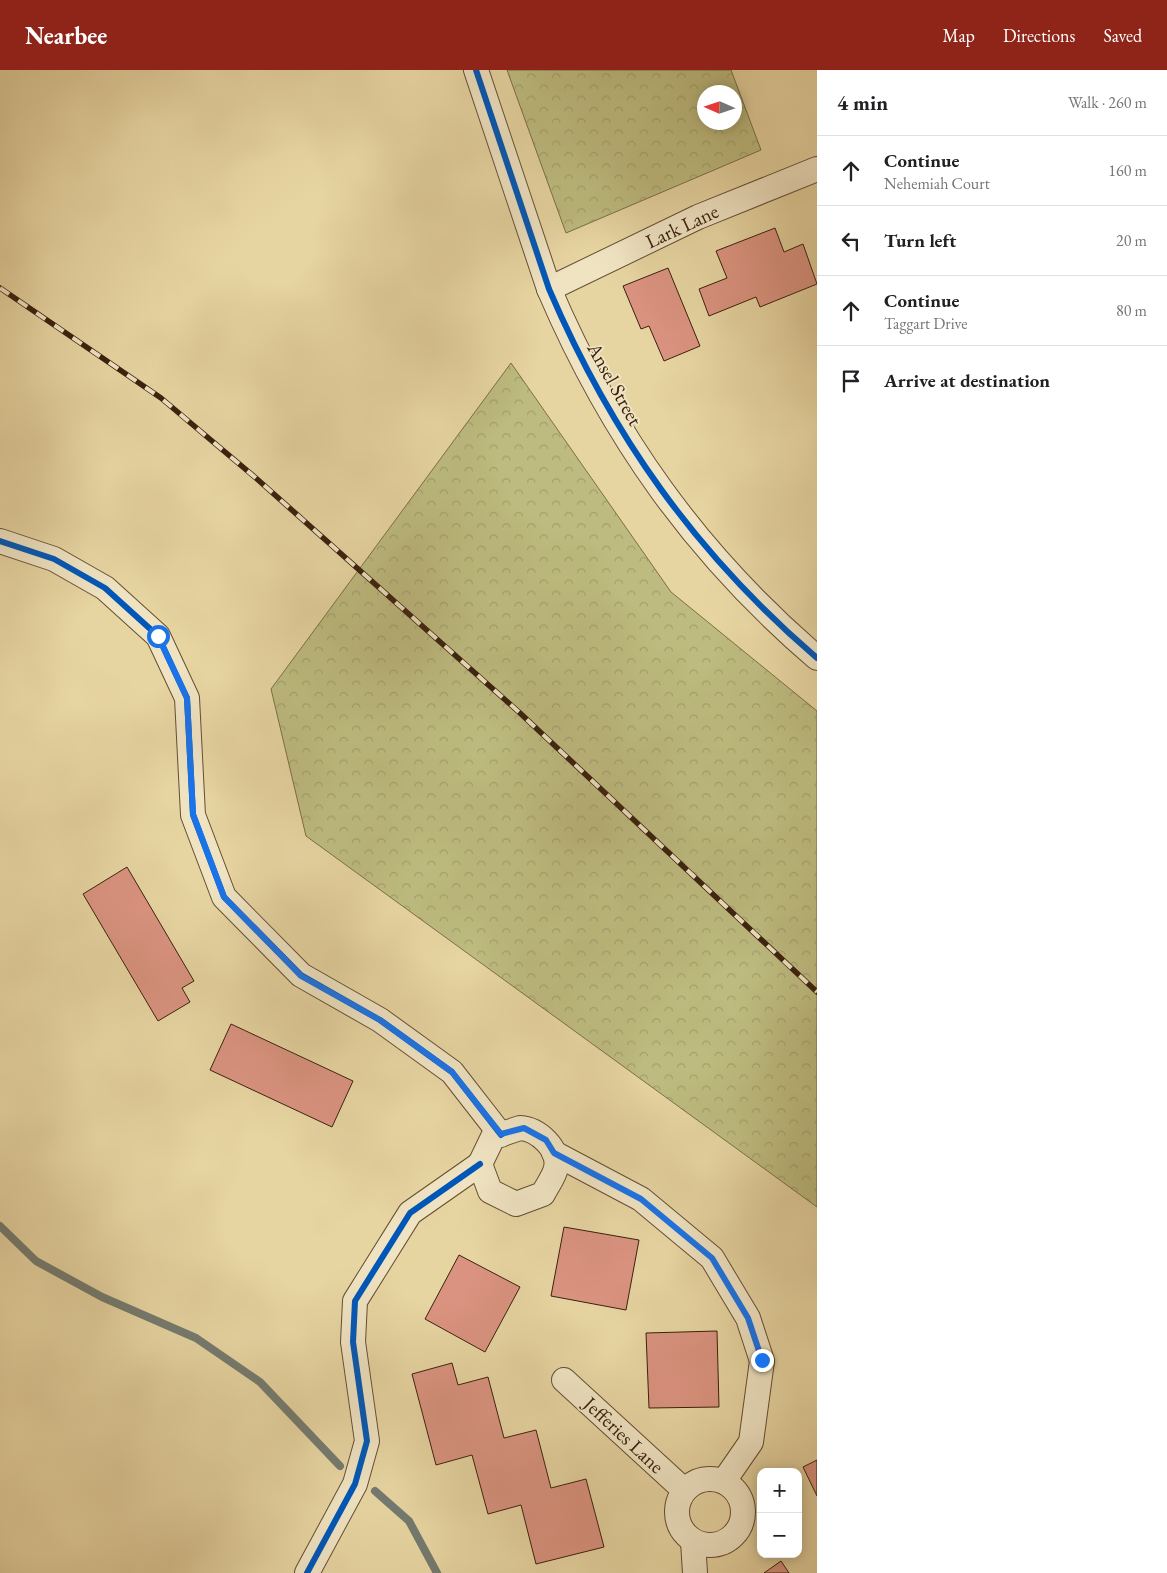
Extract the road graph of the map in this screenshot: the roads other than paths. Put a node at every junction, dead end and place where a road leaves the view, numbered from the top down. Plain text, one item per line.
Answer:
1 (476, 70) edge
2 (817, 169) edge
3 (549, 289) junction
4 (0, 541) edge
5 (817, 658) edge
6 (501, 1134) junction
7 (554, 1153) junction
8 (480, 1164) junction
9 (564, 1380) dead end
10 (724, 1481) junction
11 (684, 1490) junction
12 (693, 1541) junction
13 (307, 1573) edge
14 (695, 1573) edge

1 - 3 street, Ansel Street
2 - 3 street, Lark Lane
3 - 5 street, Ansel Street
4 - 6 street
6 - 7 street
6 - 8 street
7 - 8 street
7 - 10 street
8 - 13 street
9 - 11 street, Jefferies Lane
10 - 11 street
10 - 12 street
11 - 12 street
12 - 14 street

